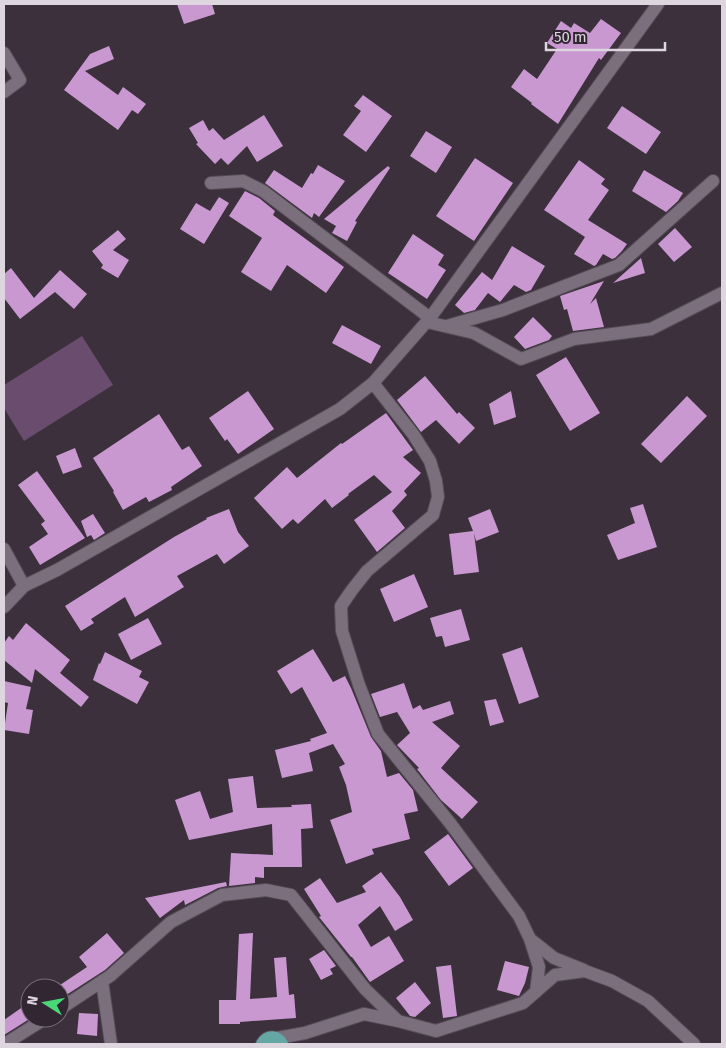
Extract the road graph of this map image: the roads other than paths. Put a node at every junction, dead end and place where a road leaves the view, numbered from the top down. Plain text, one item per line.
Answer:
1 (658, 4) edge
2 (4, 53) edge
3 (4, 92) edge
4 (713, 181) dead end
5 (211, 183) dead end
6 (722, 293) edge
7 (428, 320) junction
8 (447, 326) junction
9 (373, 383) junction
10 (4, 549) edge
11 (24, 586) junction
12 (4, 607) edge
13 (530, 939) junction
14 (585, 971) junction
15 (102, 981) junction
16 (365, 989) junction
17 (536, 992) junction
18 (70, 1002) edge
19 (364, 1014) junction
20 (398, 1021) junction
21 (31, 1028) edge
22 (271, 1042) edge
23 (6, 1044) edge
24 (111, 1044) edge
25 (694, 1044) edge

1 - 7 street
2 - 3 street
4 - 8 street
5 - 7 street
6 - 8 street
7 - 8 street
7 - 9 street
9 - 11 street
9 - 13 street
10 - 11 street
11 - 12 street
13 - 14 street
13 - 17 street
14 - 17 street
14 - 25 street
15 - 16 street
15 - 18 street
15 - 24 street
16 - 19 street
16 - 20 street
17 - 20 street
19 - 20 street
19 - 22 street
21 - 23 street

